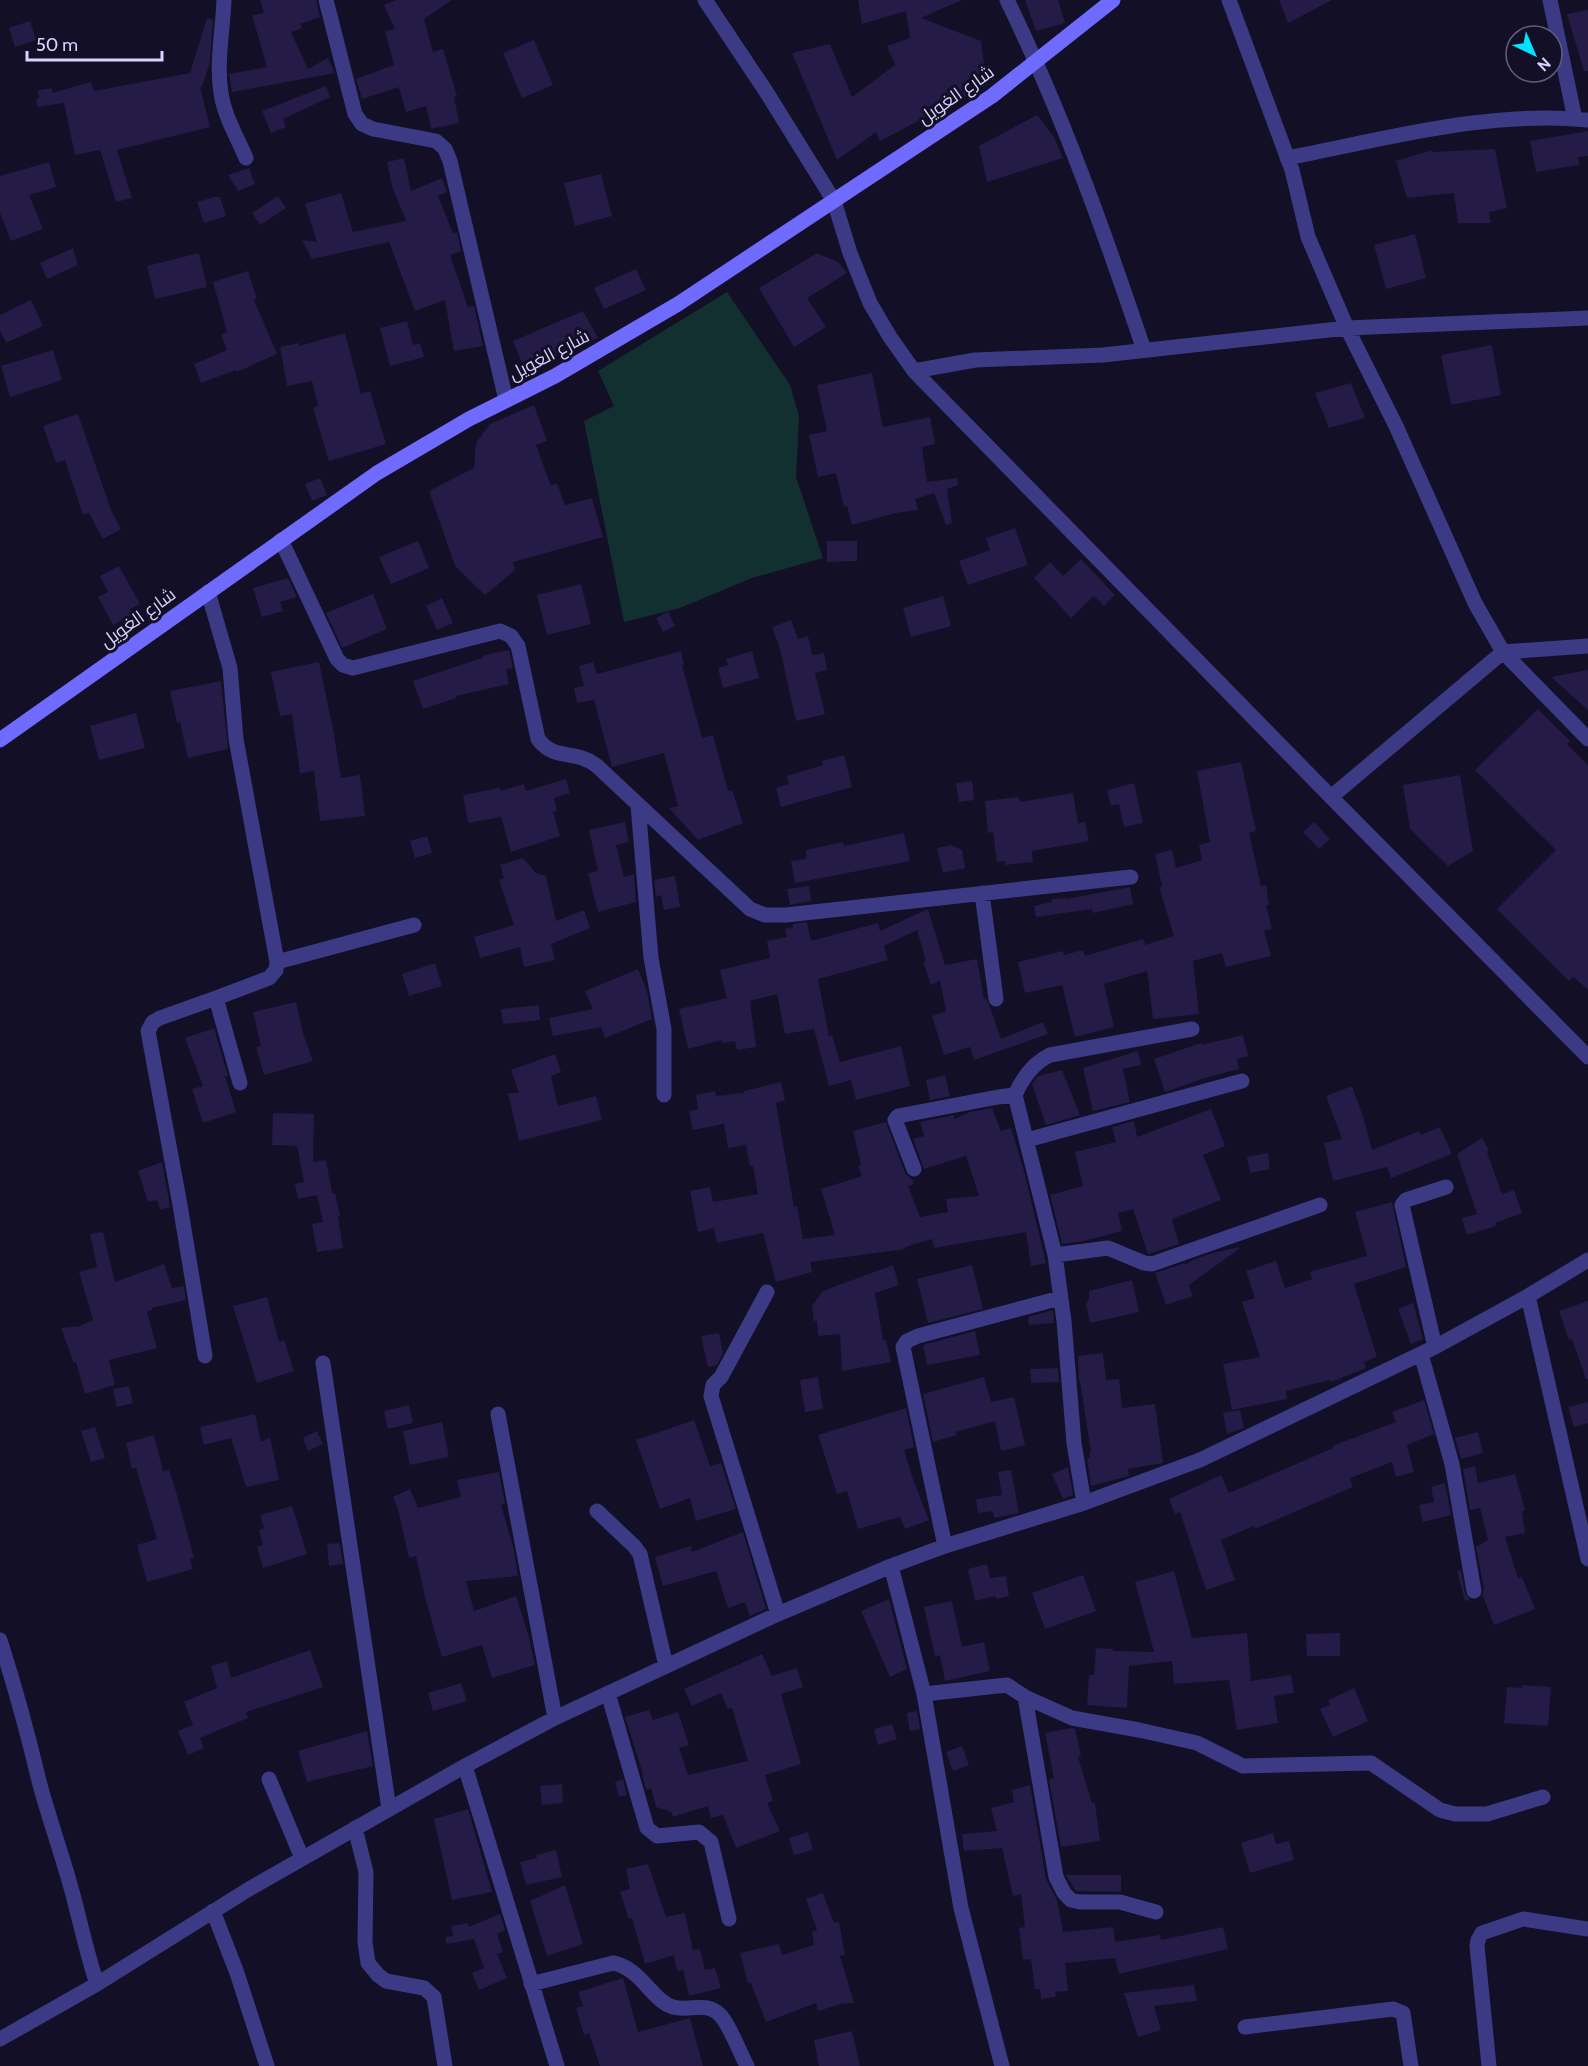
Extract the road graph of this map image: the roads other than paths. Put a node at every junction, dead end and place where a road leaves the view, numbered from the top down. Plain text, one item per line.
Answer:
1 (224, 0) edge
2 (326, 0) edge
3 (705, 0) edge
4 (1007, 0) edge
5 (1113, 0) edge
6 (1229, 0) edge
7 (1550, 0) edge
8 (1037, 61) junction
9 (1582, 120) edge
10 (246, 158) dead end
11 (1287, 158) junction
12 (834, 201) junction
13 (1588, 318) edge
14 (1347, 328) junction
15 (1144, 350) junction
16 (914, 371) junction
17 (506, 400) junction
18 (281, 540) junction
19 (208, 592) junction
20 (1588, 646) edge
21 (1503, 652) junction
22 (1588, 739) edge
23 (0, 740) edge
24 (1331, 797) junction
25 (638, 805) junction
26 (1131, 877) dead end
27 (982, 893) junction
28 (414, 925) dead end
29 (277, 962) junction
30 (216, 998) junction
31 (996, 999) dead end
32 (1192, 1029) dead end
33 (1588, 1057) edge
34 (1242, 1081) dead end
35 (240, 1083) dead end
36 (664, 1095) dead end
37 (1015, 1095) junction
38 (1027, 1140) junction
39 (914, 1169) dead end
40 (1446, 1187) dead end
41 (1320, 1205) dead end
42 (1055, 1255) junction
43 (1588, 1260) edge
44 (767, 1292) dead end
45 (1528, 1296) junction
46 (1060, 1298) junction
47 (1428, 1351) junction
48 (205, 1356) dead end
49 (324, 1363) dead end
50 (498, 1414) dead end
51 (1083, 1503) junction
52 (597, 1511) dead end
53 (945, 1546) junction
54 (1588, 1559) edge
55 (891, 1566) junction
56 (1474, 1591) dead end
57 (778, 1614) junction
58 (0, 1640) edge
59 (666, 1666) junction
60 (608, 1694) junction
61 (924, 1694) junction
62 (1025, 1697) junction
63 (555, 1718) junction
64 (465, 1766) junction
65 (270, 1779) dead end
66 (1543, 1797) dead end
67 (390, 1809) junction
68 (355, 1828) junction
69 (302, 1858) junction
70 (213, 1911) junction
71 (1156, 1912) dead end
72 (729, 1919) dead end
73 (1588, 1929) edge
74 (97, 1984) junction
75 (531, 1984) junction
76 (1245, 2027) dead end
77 (0, 2039) edge
78 (267, 2066) edge
79 (445, 2066) edge
80 (558, 2066) edge
81 (747, 2066) edge
82 (1002, 2066) edge
83 (1411, 2066) edge
84 (1489, 2066) edge

1 - 10 street
2 - 17 street
3 - 12 street
4 - 8 street
5 - 8 street, شارع الغويل
6 - 11 street
7 - 9 street
8 - 12 street, شارع الغويل
8 - 15 street
9 - 11 street
11 - 14 street
12 - 16 street
12 - 17 street, شارع الغويل
13 - 14 street
14 - 15 street
14 - 21 street
15 - 16 street
16 - 24 street
17 - 18 street, شارع الغويل
18 - 19 street, شارع الغويل
18 - 25 street
19 - 23 street, شارع الغويل
19 - 29 street
20 - 21 street
21 - 22 street
21 - 24 street
24 - 33 street
25 - 27 street
25 - 36 street
26 - 27 street
27 - 31 street
28 - 29 street
29 - 30 street
30 - 35 street
30 - 48 street
32 - 37 street
34 - 38 street
37 - 38 street
37 - 39 street
38 - 42 street
40 - 47 street
41 - 42 street
42 - 46 street
43 - 45 street
44 - 57 street
45 - 47 street
45 - 54 street
46 - 51 street
46 - 53 street
47 - 51 street
47 - 56 street
49 - 67 street
50 - 63 street
51 - 53 street
52 - 59 street
53 - 55 street
55 - 57 street
55 - 61 street
57 - 59 street
58 - 74 street
59 - 60 street
60 - 63 street
60 - 72 street
61 - 62 street
61 - 82 street
62 - 66 street
62 - 71 street
63 - 64 street
64 - 67 street
64 - 75 street
65 - 69 street
67 - 68 street
68 - 69 street
68 - 79 street
69 - 70 street
70 - 74 street
70 - 78 street
73 - 84 street
74 - 77 street
75 - 80 street
75 - 81 street
76 - 83 street

